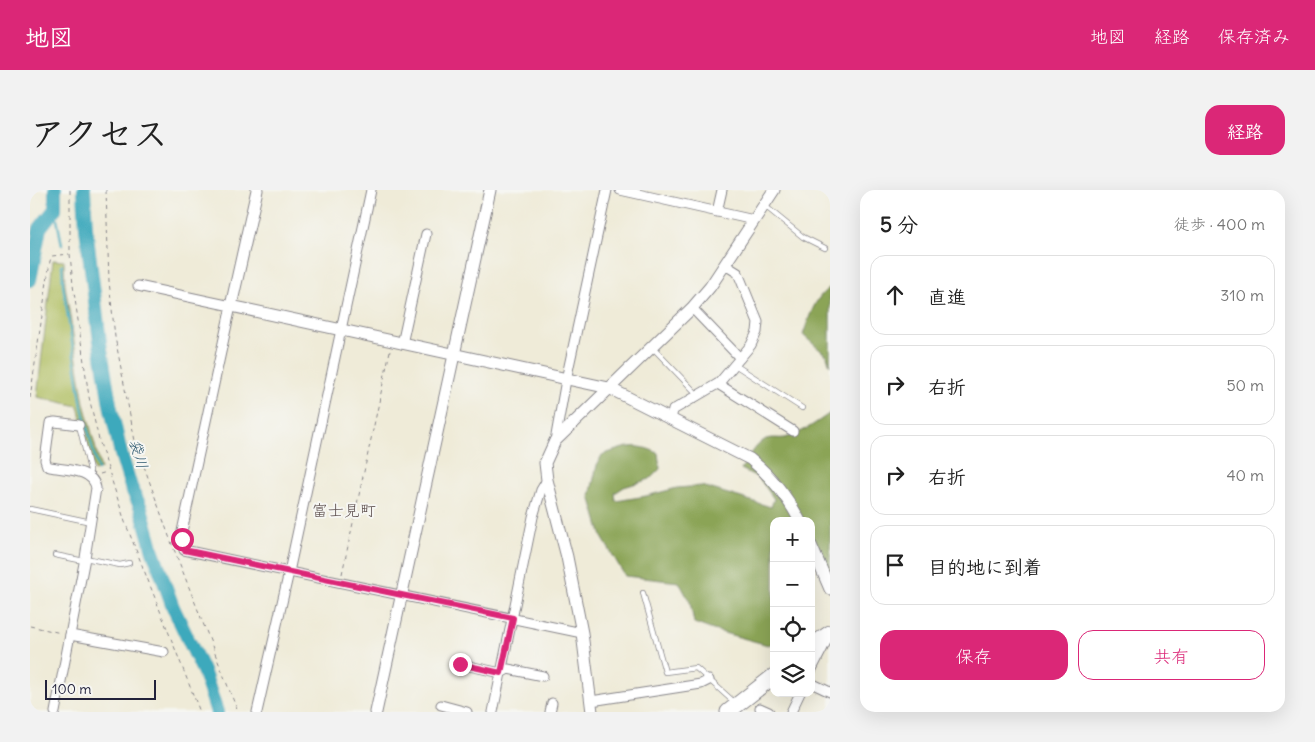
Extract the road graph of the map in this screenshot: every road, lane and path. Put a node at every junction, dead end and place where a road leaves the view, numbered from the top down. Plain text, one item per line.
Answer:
1 (32, 190) edge
2 (70, 190) edge
3 (106, 190) edge
4 (257, 190) edge
5 (371, 190) edge
6 (490, 190) edge
7 (607, 190) edge
8 (620, 190) edge
9 (722, 190) edge
10 (774, 190) edge
11 (30, 202) edge
12 (764, 205) junction
13 (718, 212) junction
14 (754, 220) junction
15 (426, 234) dead end
16 (825, 248) dead end
17 (70, 254) junction
18 (725, 265) junction
19 (138, 286) dead end
20 (231, 306) junction
21 (692, 308) junction
22 (341, 331) junction
23 (397, 343) junction
24 (652, 347) junction
25 (454, 355) junction
26 (738, 362) junction
27 (566, 380) junction
28 (718, 384) junction
29 (609, 388) junction
30 (698, 395) junction
31 (30, 398) edge
32 (802, 408) dead end
33 (671, 420) junction
34 (79, 425) joint
35 (793, 431) dead end
36 (555, 441) junction
37 (108, 471) junction
38 (100, 474) dead end
39 (89, 475) junction
40 (546, 480) junction
41 (30, 509) edge
42 (798, 517) edge
43 (91, 522) junction
44 (815, 554) edge
45 (55, 555) dead end
46 (85, 559) junction
47 (129, 563) dead end
48 (289, 572) junction
49 (340, 582) junction
50 (830, 588) edge
51 (643, 593) dead end
52 (402, 596) junction
53 (513, 618) junction
54 (30, 626) edge
55 (582, 633) junction
56 (830, 633) edge
57 (70, 635) junction
58 (815, 643) edge
59 (164, 652) dead end
60 (815, 663) edge
61 (460, 664) dead end
62 (501, 673) junction
63 (543, 676) dead end
64 (770, 679) edge
65 (709, 680) junction
66 (815, 685) edge
67 (830, 692) edge
68 (798, 697) edge
69 (441, 705) dead end
70 (591, 707) edge
71 (733, 708) edge
72 (55, 712) edge
73 (200, 712) edge
74 (238, 712) edge
75 (256, 712) edge
76 (376, 712) edge
77 (467, 712) edge
78 (493, 712) edge
79 (791, 712) edge

1 - 11 path
2 - 17 path
3 - 74 path
4 - 20 street
5 - 22 street
6 - 25 street
7 - 27 street
8 - 13 street
9 - 13 street
10 - 12 street
12 - 14 street
12 - 16 lane
13 - 14 street
14 - 18 street
15 - 23 street
17 - 31 path
17 - 37 path
18 - 21 street
18 - 26 street
19 - 20 street
20 - 22 street
20 - 48 street
21 - 24 street
21 - 26 street
22 - 23 street
22 - 48 street
23 - 25 street
23 - 49 path
24 - 29 street
24 - 30 lane
25 - 27 street
25 - 52 street
26 - 28 street
26 - 32 lane
27 - 29 street
27 - 36 street
28 - 30 street
28 - 35 street
29 - 33 street
29 - 36 street
30 - 33 street
33 - 42 street
34 - 39 lane
34 - 39 street
36 - 40 street
37 - 38 path
37 - 73 path
39 - 43 street
40 - 53 street
40 - 55 street
41 - 43 lane
43 - 46 street
44 - 50 street
45 - 46 lane
46 - 47 lane
46 - 57 street
48 - 49 street
48 - 75 street
49 - 52 street
51 - 65 lane
52 - 53 street
52 - 76 street
53 - 55 street
53 - 62 street
54 - 57 path
55 - 70 street
56 - 58 highway
56 - 60 street
57 - 59 street
57 - 72 street
61 - 62 street
62 - 63 street
62 - 78 street
64 - 71 highway
65 - 70 street
65 - 71 lane
66 - 67 street
68 - 79 street
69 - 77 street

